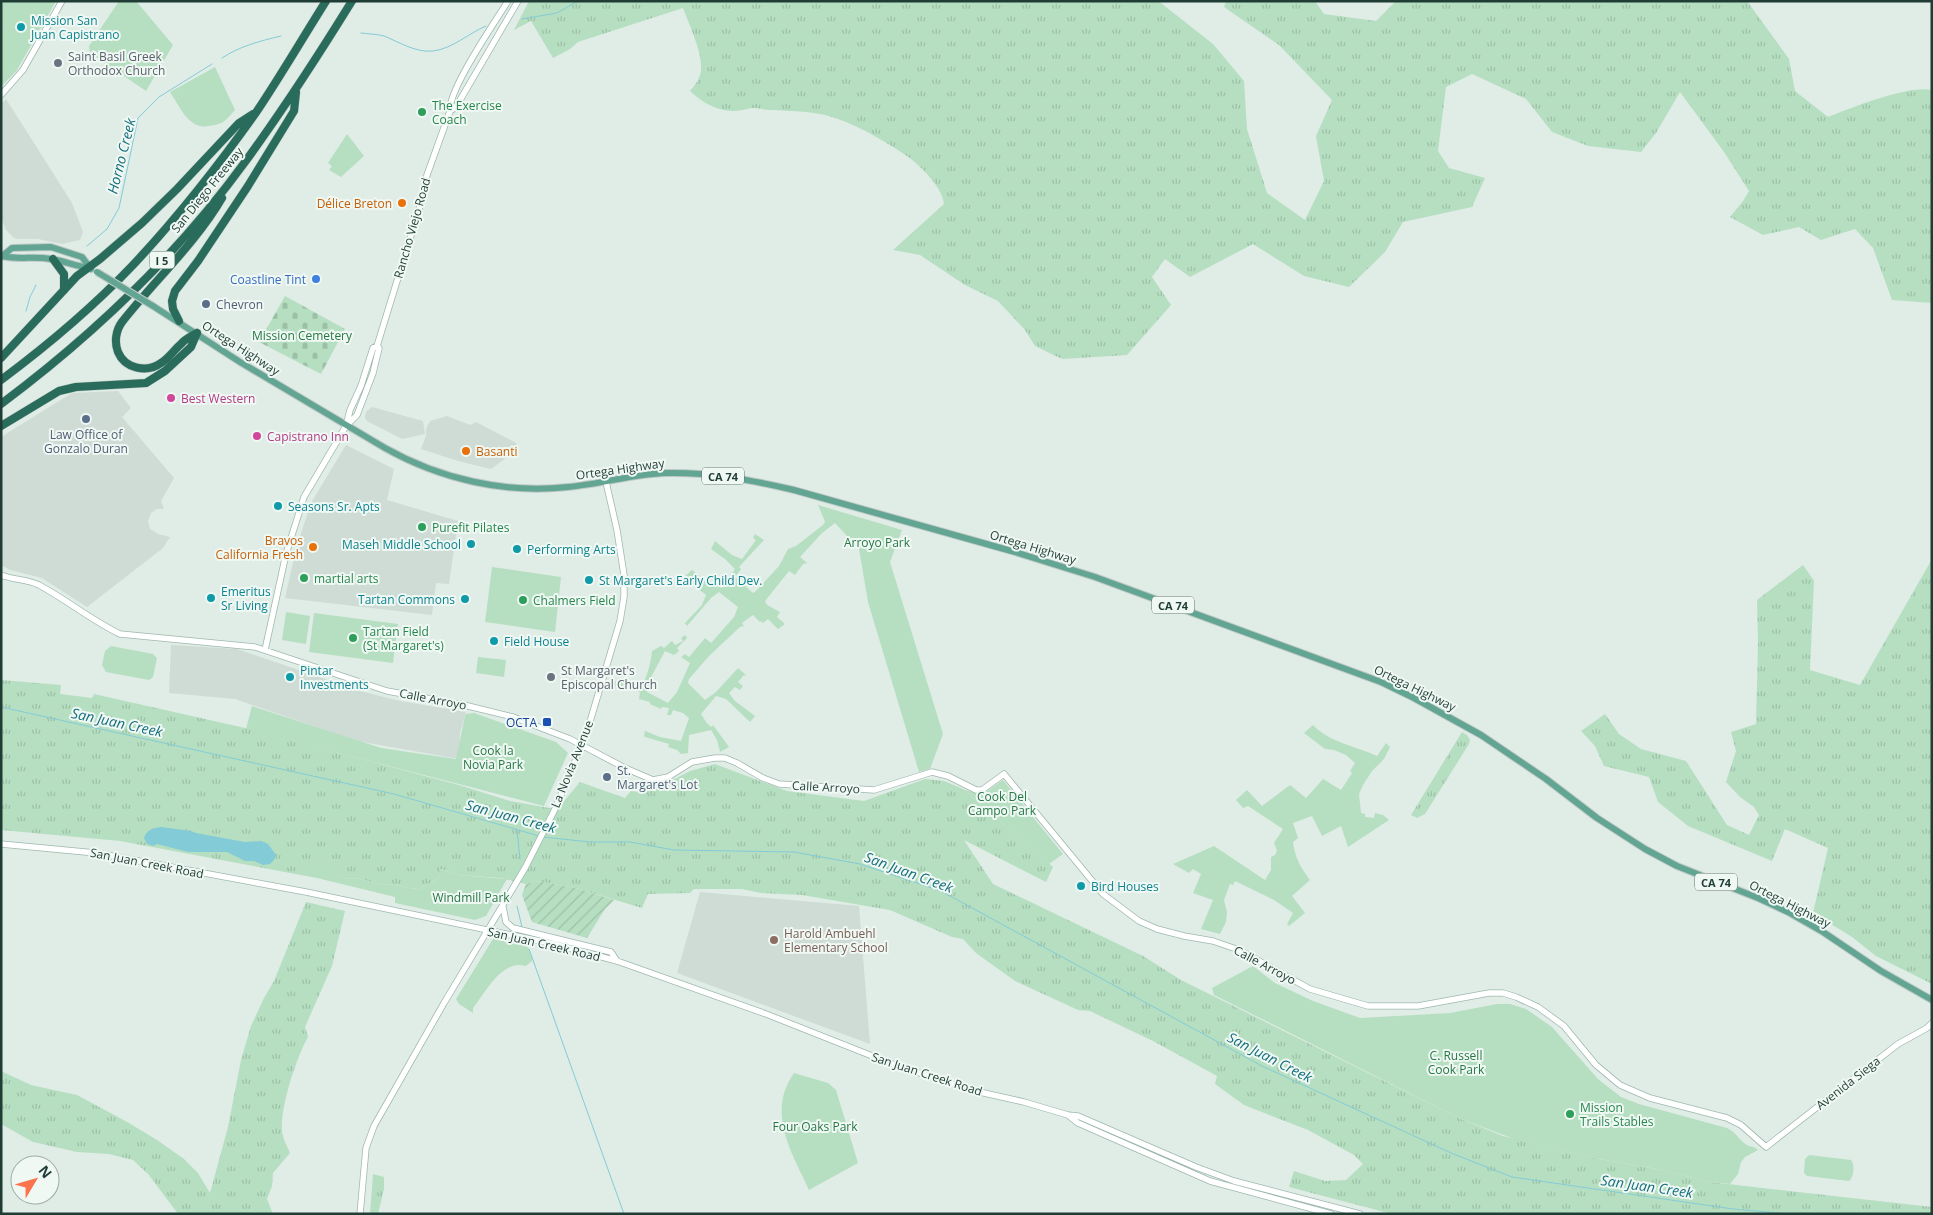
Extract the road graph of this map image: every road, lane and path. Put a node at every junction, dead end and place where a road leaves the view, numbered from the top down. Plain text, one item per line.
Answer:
1 (62, 1) edge
2 (326, 1) edge
3 (352, 1) edge
4 (508, 1) edge
5 (518, 1) edge
6 (296, 90) junction
7 (1, 95) edge
8 (256, 111) junction
9 (450, 111) junction
10 (235, 175) junction
11 (2, 255) edge
12 (53, 259) junction
13 (93, 270) junction
14 (64, 290) junction
15 (179, 321) junction
16 (197, 333) junction
17 (1, 358) edge
18 (1, 380) edge
19 (1, 404) edge
20 (1, 426) edge
21 (346, 426) junction
22 (606, 482) junction
23 (1, 575) edge
24 (265, 650) junction
25 (582, 745) junction
26 (1, 844) edge
27 (503, 907) junction
28 (489, 931) junction
29 (617, 961) junction
30 (1932, 1000) edge
31 (1932, 1023) edge
32 (1068, 1115) junction
33 (1766, 1147) joint
34 (360, 1214) edge
35 (1331, 1214) edge
36 (1360, 1214) edge

1 - 7 street
2 - 8 highway, San Diego Freeway / I 5
3 - 6 highway, San Diego Freeway / I 5
4 - 9 street, Rancho Viejo Road
5 - 9 street, Rancho Viejo Road
6 - 10 highway, San Diego Freeway / I 5
6 - 15 highway
8 - 13 highway
8 - 18 highway, San Diego Freeway / I 5
9 - 21 street, Rancho Viejo Road
10 - 16 highway
10 - 19 highway, San Diego Freeway / I 5
11 - 12 main road, Ortega Highway
11 - 13 main road, Ortega Highway
12 - 13 main road, Ortega Highway
12 - 14 highway
13 - 14 highway
13 - 15 main road, Ortega Highway / CA 74, bridge
14 - 17 highway
15 - 16 main road, Ortega Highway / CA 74
16 - 20 highway
16 - 21 main road, Ortega Highway / CA 74
21 - 22 main road, Ortega Highway / CA 74
21 - 24 street, Rancho Viejo Road
22 - 25 street, La Novia Avenue
22 - 30 main road, Ortega Highway / CA 74
23 - 24 street, Calle Arroyo
24 - 25 street, Calle Arroyo
25 - 27 street, La Novia Avenue
25 - 33 street, Calle Arroyo
26 - 28 street, San Juan Creek Road
27 - 28 street, La Novia Avenue
27 - 29 street
28 - 29 street, San Juan Creek Road
28 - 34 street, La Novia Avenue
29 - 32 street, San Juan Creek Road
31 - 33 street, Avenida Siega
32 - 35 street, San Juan Creek Road
32 - 36 street, San Juan Creek Road

